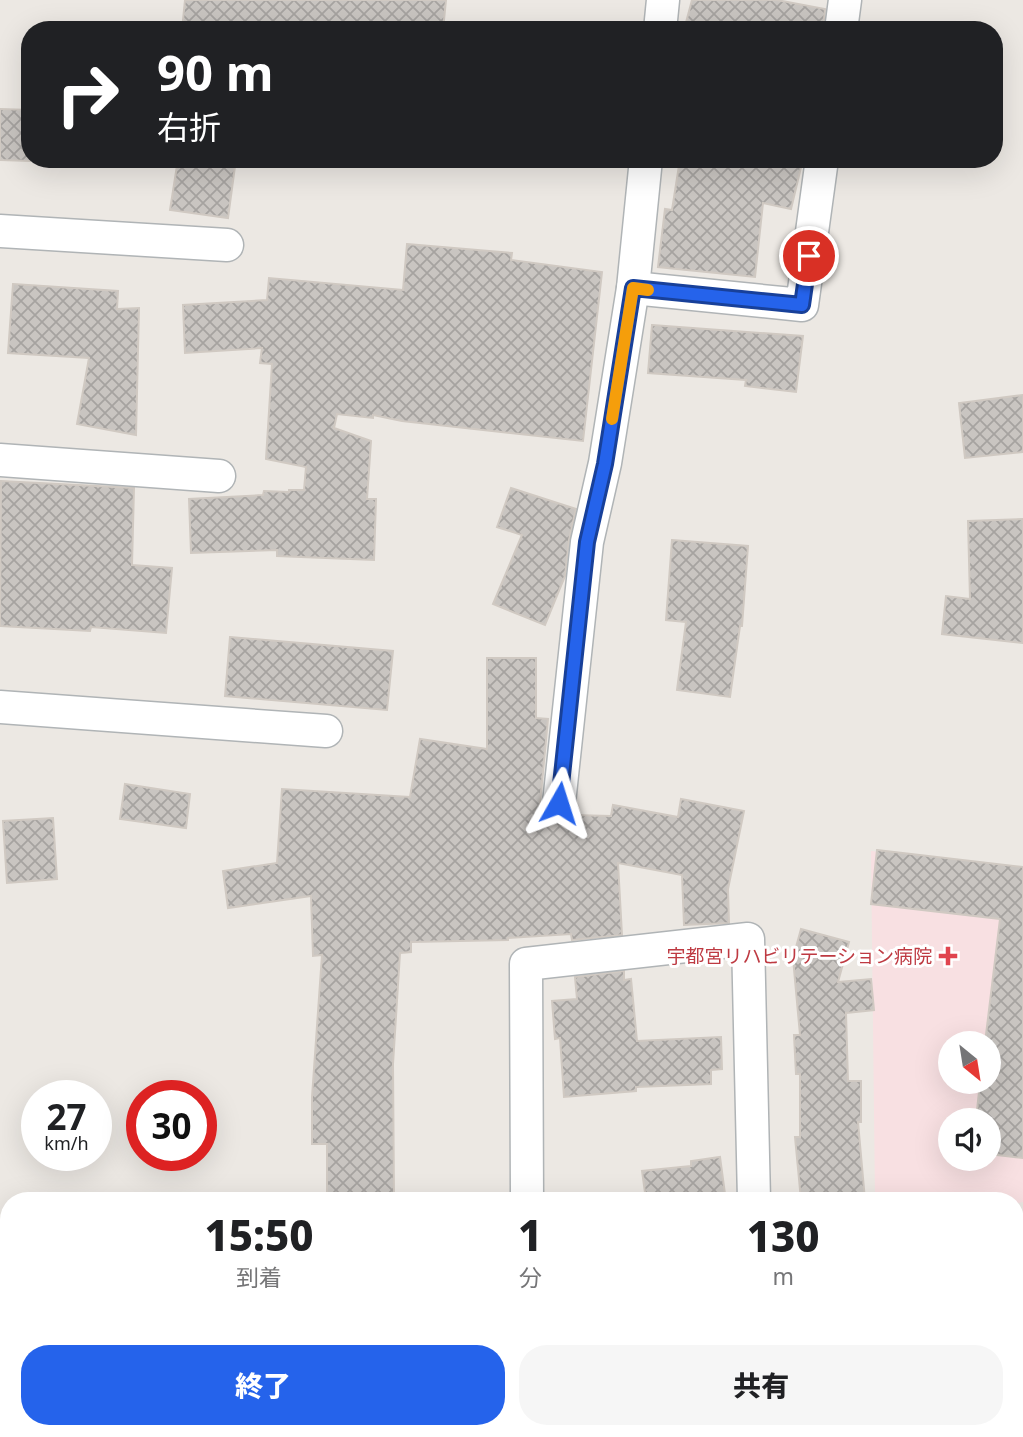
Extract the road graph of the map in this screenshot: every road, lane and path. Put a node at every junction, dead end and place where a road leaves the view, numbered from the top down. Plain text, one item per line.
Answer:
1 (663, 0) edge
2 (845, 0) edge
3 (661, 21) edge
4 (842, 21) edge
5 (645, 168) edge
6 (821, 168) edge
7 (0, 231) edge
8 (227, 245) dead end
9 (633, 288) junction
10 (0, 460) edge
11 (219, 476) dead end
12 (0, 706) edge
13 (326, 731) dead end
14 (559, 803) dead end
15 (527, 1192) edge
16 (754, 1192) edge

1 - 3 street
2 - 4 street
5 - 9 street
6 - 9 street
7 - 8 street
9 - 14 street
10 - 11 street
12 - 13 street
15 - 16 street

